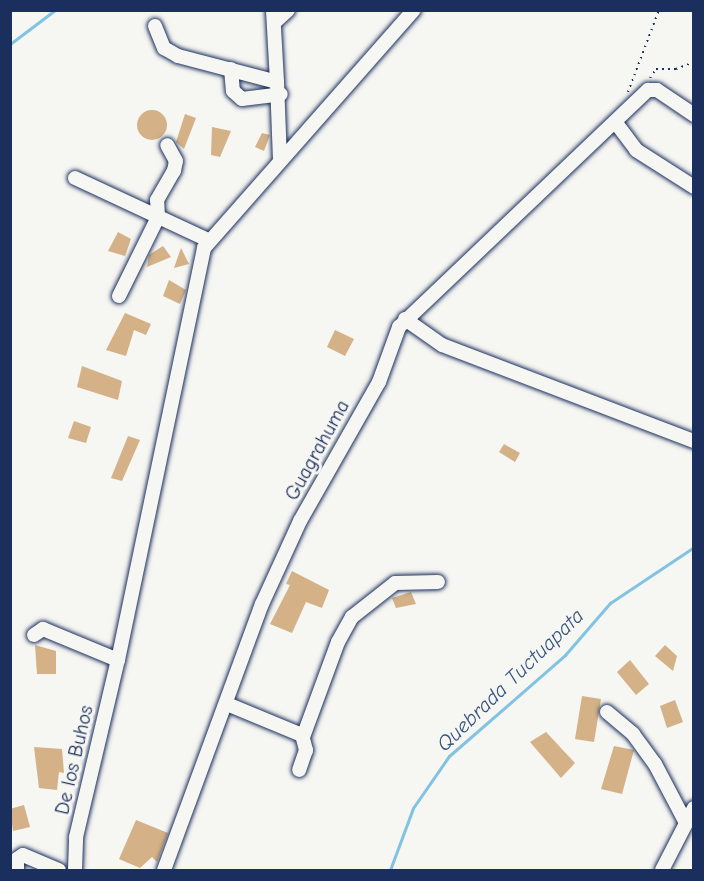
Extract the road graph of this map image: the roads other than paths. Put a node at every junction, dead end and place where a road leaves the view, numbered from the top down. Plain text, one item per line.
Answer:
1 (288, 10) edge
2 (414, 10) edge
3 (274, 17) edge
4 (155, 26) dead end
5 (231, 69) junction
6 (279, 88) junction
7 (693, 115) edge
8 (616, 123) junction
9 (167, 145) dead end
10 (280, 161) junction
11 (75, 178) dead end
12 (693, 187) edge
13 (158, 217) junction
14 (208, 240) junction
15 (118, 296) dead end
16 (405, 319) junction
17 (693, 441) edge
18 (438, 582) dead end
19 (34, 636) dead end
20 (118, 660) junction
21 (227, 704) junction
22 (607, 712) dead end
23 (303, 737) junction
24 (299, 770) dead end
25 (693, 808) edge
26 (686, 823) junction
27 (18, 870) edge
28 (59, 870) edge
29 (75, 870) edge
30 (164, 870) edge
31 (662, 870) edge

1 - 3 street
2 - 10 street
3 - 6 street
4 - 5 street
5 - 6 street
5 - 6 street
6 - 10 street
7 - 8 street, Guagrahuma
8 - 12 street
8 - 16 street, Guagrahuma
9 - 13 street
10 - 14 street
11 - 13 street
13 - 14 street
13 - 15 street
14 - 20 street, De los Buhos
16 - 17 street
16 - 21 street, Guagrahuma
18 - 23 street
19 - 20 street
20 - 29 street, De los Buhos
21 - 23 street
21 - 30 street, Guagrahuma
22 - 26 street
23 - 24 street
25 - 26 street
26 - 31 street
27 - 28 street

